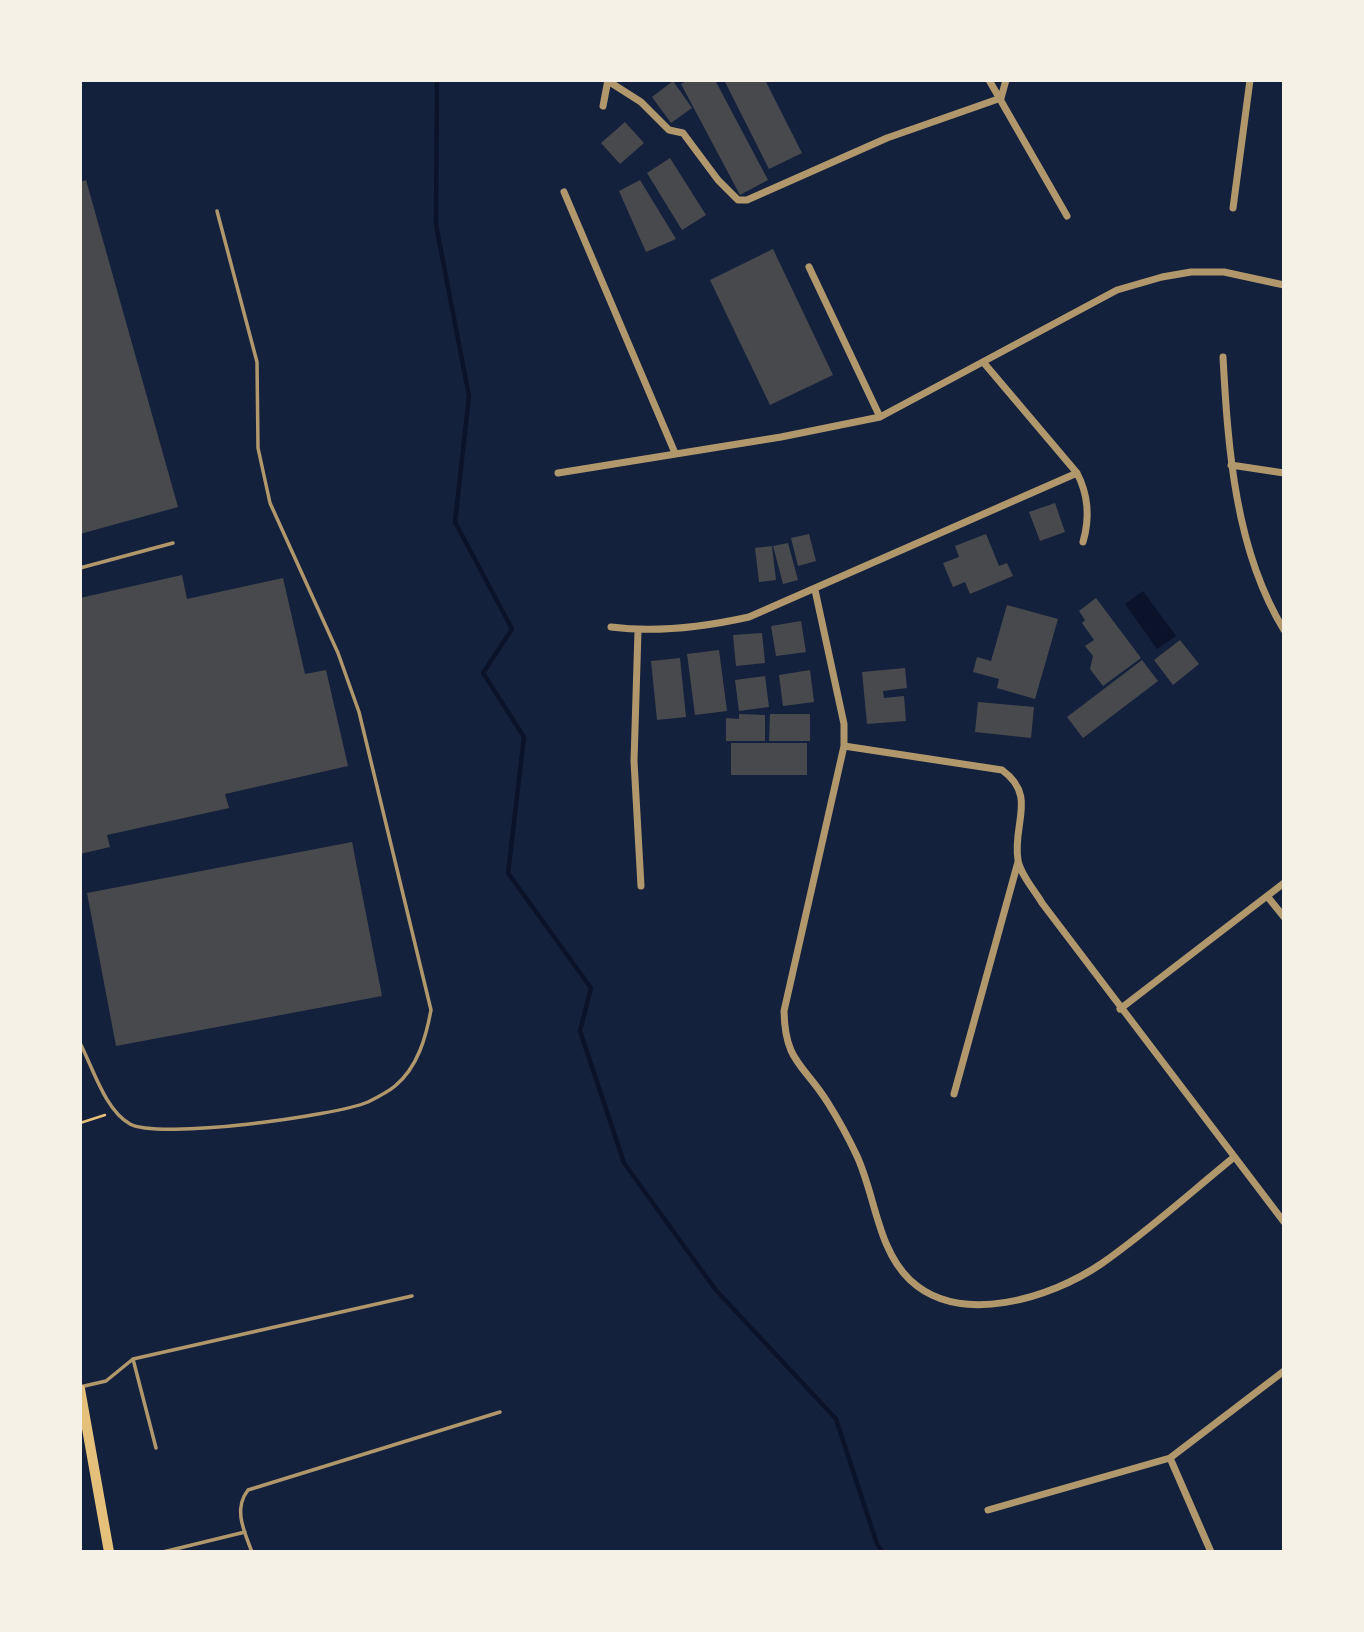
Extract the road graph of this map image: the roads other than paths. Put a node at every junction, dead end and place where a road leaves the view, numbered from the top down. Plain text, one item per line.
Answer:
1 (989, 80) edge
2 (1006, 80) edge
3 (1250, 80) edge
4 (608, 81) edge
5 (1001, 98) junction
6 (603, 106) dead end
7 (564, 192) dead end
8 (1233, 208) dead end
9 (217, 211) dead end
10 (1067, 216) dead end
11 (809, 267) dead end
12 (1283, 285) edge
13 (1223, 357) dead end
14 (984, 363) junction
15 (880, 417) junction
16 (675, 453) junction
17 (1231, 465) junction
18 (558, 473) dead end
19 (1077, 473) junction
20 (1283, 473) edge
21 (1083, 542) dead end
22 (173, 543) dead end
23 (80, 568) edge
24 (815, 590) junction
25 (611, 627) dead end
26 (1283, 630) edge
27 (638, 631) junction
28 (844, 746) junction
29 (1018, 862) junction
30 (1283, 883) edge
31 (640, 886) dead end
32 (1267, 896) junction
33 (1283, 917) edge
34 (1120, 1010) junction
35 (80, 1043) edge
36 (954, 1094) dead end
37 (1233, 1158) junction
38 (1283, 1222) edge
39 (412, 1296) dead end
40 (133, 1359) junction
41 (1283, 1371) edge
42 (80, 1388) edge
43 (500, 1412) dead end
44 (156, 1448) dead end
45 (1170, 1458) junction
46 (988, 1510) dead end
47 (245, 1532) junction
48 (108, 1552) edge
49 (163, 1552) edge
50 (251, 1552) edge
51 (1211, 1552) edge

1 - 5 street
2 - 5 street
3 - 8 street
4 - 5 street
4 - 6 street
5 - 10 street
7 - 16 street
9 - 35 lane
11 - 15 street
12 - 14 street
13 - 17 street
14 - 15 street
14 - 19 street
15 - 16 street
16 - 18 street
17 - 20 street
17 - 26 street
19 - 21 street
19 - 24 street
22 - 23 lane
24 - 27 street
24 - 28 street
25 - 27 street
27 - 31 street
28 - 29 street
28 - 37 street
29 - 34 street
29 - 36 street
30 - 32 street
32 - 33 street
32 - 34 street
34 - 37 street
37 - 38 street
39 - 40 lane
40 - 42 lane
40 - 44 lane
41 - 45 street
42 - 48 main road
43 - 47 lane
45 - 46 street
45 - 51 street
47 - 49 lane
47 - 50 lane

